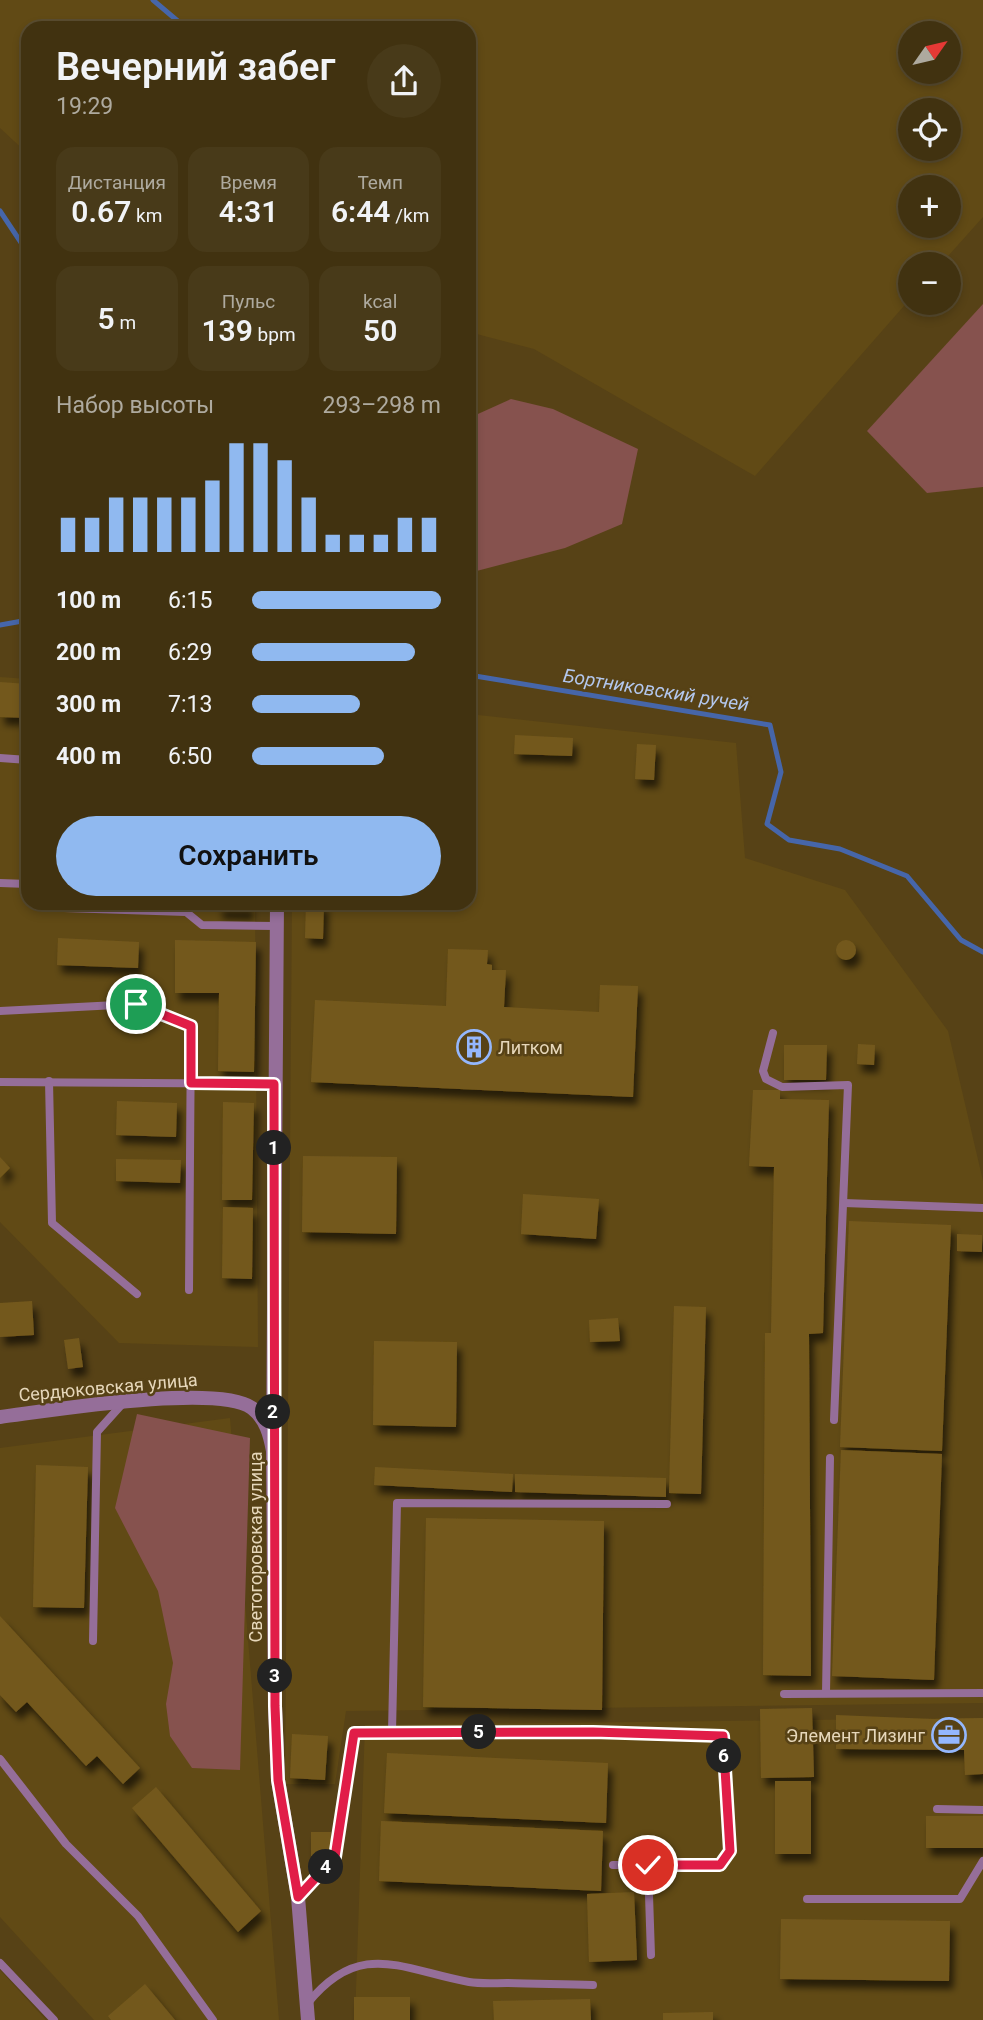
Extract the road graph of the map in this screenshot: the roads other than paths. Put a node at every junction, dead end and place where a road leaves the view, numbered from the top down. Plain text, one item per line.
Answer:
1 (0, 758) edge
2 (21, 760) edge
3 (0, 883) edge
4 (21, 884) edge
5 (156, 910) edge
6 (277, 910) edge
7 (276, 926) junction
8 (0, 1011) edge
9 (773, 1033) dead end
10 (49, 1081) junction
11 (0, 1082) edge
12 (191, 1083) junction
13 (274, 1084) junction
14 (844, 1203) junction
15 (983, 1208) edge
16 (188, 1290) dead end
17 (137, 1294) dead end
18 (124, 1402) junction
19 (0, 1417) edge
20 (834, 1420) dead end
21 (273, 1451) junction
22 (831, 1458) dead end
23 (667, 1504) dead end
24 (93, 1641) dead end
25 (825, 1693) junction
26 (983, 1693) edge
27 (784, 1694) dead end
28 (392, 1732) junction
29 (0, 1759) edge
30 (937, 1809) dead end
31 (983, 1810) edge
32 (983, 1861) edge
33 (613, 1865) dead end
34 (648, 1865) junction
35 (298, 1897) junction
36 (807, 1899) dead end
37 (651, 1955) dead end
38 (0, 1963) edge
39 (593, 1985) dead end
40 (307, 2004) junction
41 (54, 2020) edge
42 (213, 2020) edge
43 (308, 2020) edge

1 - 2 lane
3 - 4 lane
5 - 7 lane
6 - 7 street, Светогоровская улица
7 - 13 street, Светогоровская улица
8 - 12 lane
9 - 14 lane
10 - 11 lane
10 - 12 lane
10 - 17 lane
12 - 13 lane
12 - 16 lane
13 - 21 street, Светогоровская улица
14 - 15 lane
14 - 20 lane
18 - 19 street, Сердюковская улица
18 - 21 street, Сердюковская улица
18 - 24 lane
21 - 35 street, Светогоровская улица
22 - 25 lane
23 - 28 lane
25 - 26 lane
25 - 27 lane
28 - 34 lane
28 - 35 lane
29 - 42 lane
30 - 31 lane
32 - 36 lane
33 - 34 lane
34 - 37 lane
35 - 40 street, Светогоровская улица
38 - 41 lane
39 - 40 lane
40 - 43 street, Светогоровская улица

